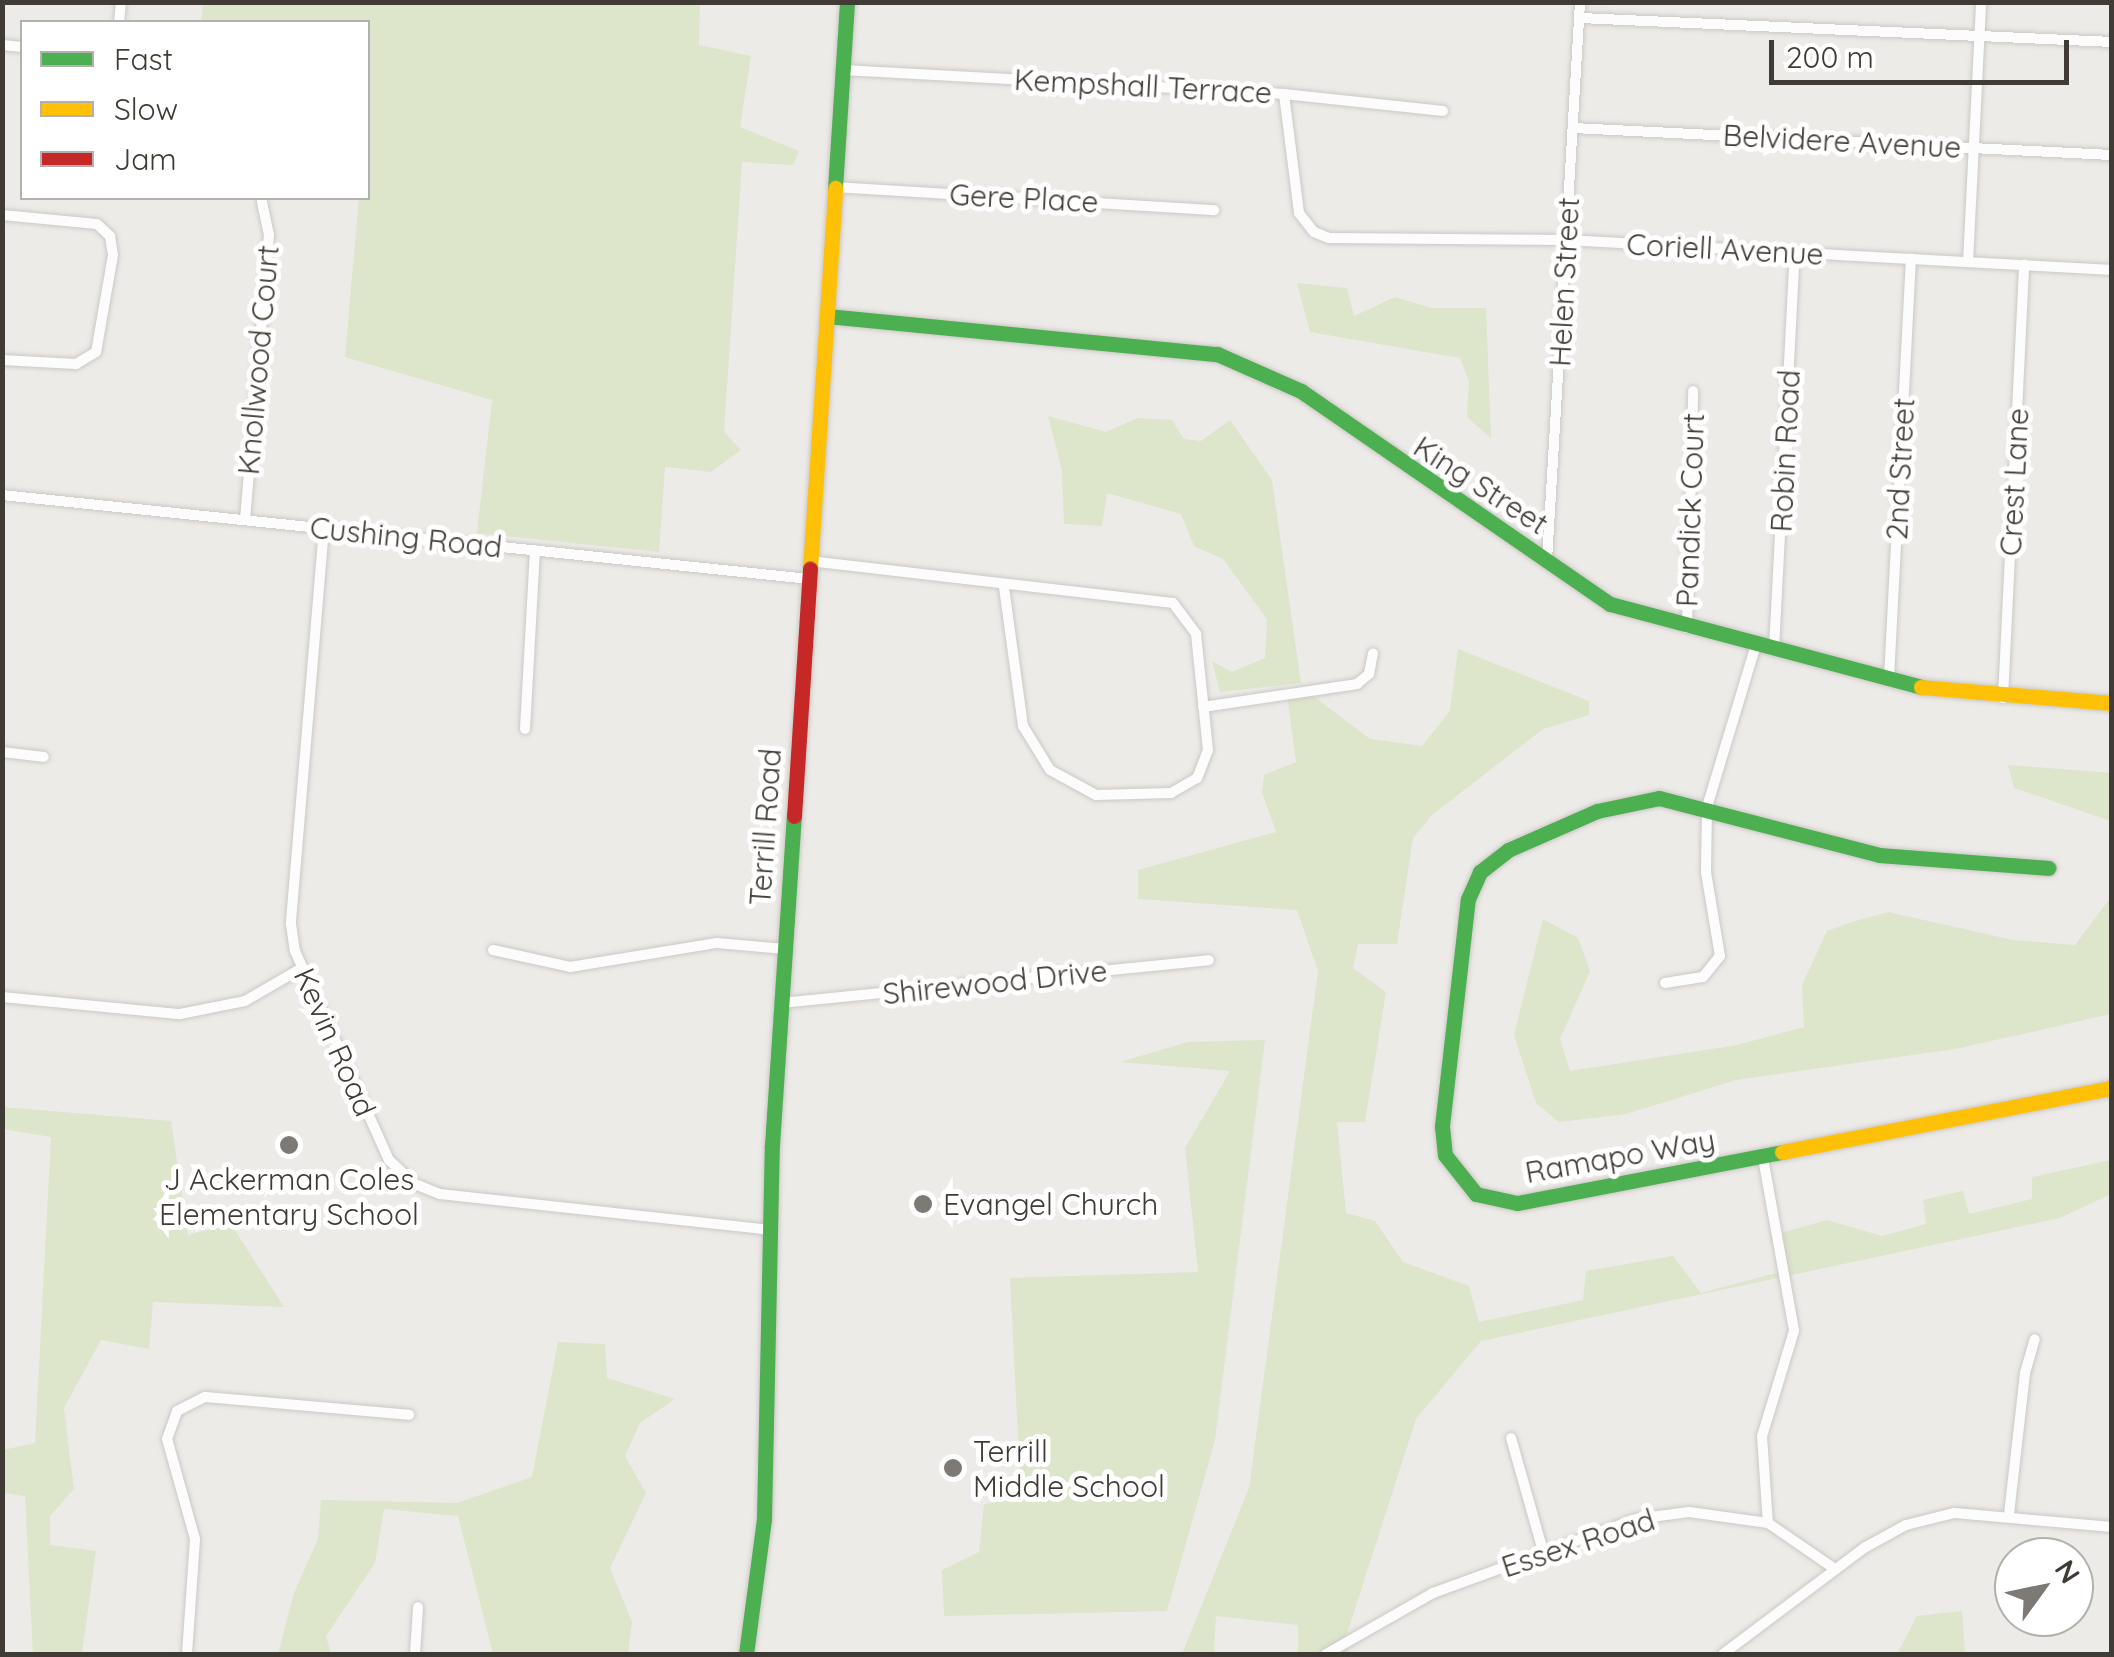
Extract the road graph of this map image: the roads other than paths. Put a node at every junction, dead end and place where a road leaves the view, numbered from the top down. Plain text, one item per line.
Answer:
1 (847, 2) edge
2 (1580, 2) edge
3 (1981, 2) edge
4 (1580, 18) junction
5 (1979, 35) junction
6 (2112, 42) edge
7 (843, 70) junction
8 (1284, 94) junction
9 (1443, 110) dead end
10 (1573, 128) junction
11 (1974, 148) junction
12 (2112, 155) edge
13 (835, 187) junction
14 (262, 202) dead end
15 (1214, 210) dead end
16 (2, 214) edge
17 (1566, 240) junction
18 (1795, 252) junction
19 (1911, 258) junction
20 (1968, 262) junction
21 (2024, 265) junction
22 (2112, 270) edge
23 (826, 316) junction
24 (2, 360) edge
25 (1693, 391) dead end
26 (2, 494) edge
27 (245, 520) junction
28 (324, 528) junction
29 (535, 550) junction
30 (1547, 560) junction
31 (810, 561) junction
32 (809, 579) junction
33 (1004, 587) junction
34 (1687, 628) junction
35 (1756, 645) junction
36 (1774, 649) junction
37 (1373, 653) dead end
38 (1889, 678) junction
39 (2003, 698) junction
40 (2112, 703) edge
41 (1203, 707) junction
42 (525, 729) dead end
43 (2, 752) edge
44 (44, 757) dead end
45 (1706, 807) junction
46 (2049, 868) dead end
47 (784, 949) junction
48 (492, 950) dead end
49 (1209, 960) dead end
50 (302, 968) junction
51 (1665, 983) dead end
52 (2, 997) edge
53 (781, 1003) junction
54 (2112, 1088) edge
55 (1762, 1158) junction
56 (770, 1230) junction
57 (2035, 1339) dead end
58 (409, 1415) dead end
59 (1511, 1438) dead end
60 (2009, 1514) junction
61 (1768, 1523) junction
62 (2112, 1526) edge
63 (1543, 1551) junction
64 (1836, 1569) junction
65 (418, 1607) dead end
66 (187, 1654) edge
67 (415, 1654) edge
68 (746, 1654) edge
69 (1326, 1654) edge
70 (1724, 1654) edge

1 - 7 street, Terrill Road
2 - 4 street, Helen Street
3 - 5 street
4 - 5 street
4 - 10 street, Helen Street
5 - 6 street
5 - 11 street
7 - 8 street, Kempshall Terrace
7 - 13 street, Terrill Road
8 - 9 street, Kempshall Terrace
8 - 17 street, Coriell Avenue
10 - 11 street, Belvidere Avenue
10 - 17 street, Helen Street
11 - 12 street, Belvidere Avenue
11 - 20 street
13 - 15 street, Gere Place
13 - 23 street, Terrill Road
14 - 27 street, Knollwood Court
16 - 24 street
17 - 18 street, Coriell Avenue
17 - 30 street, Helen Street
18 - 19 street, Coriell Avenue
18 - 36 street, Robin Road
19 - 20 street, Coriell Avenue
19 - 38 street, 2nd Street
20 - 21 street, Coriell Avenue
21 - 22 street, Coriell Avenue
21 - 39 street, Crest Lane
23 - 30 street, King Street
23 - 31 street, Terrill Road
25 - 34 street, Pandick Court
26 - 27 street, Cushing Road
27 - 28 street, Cushing Road
28 - 29 street, Cushing Road
28 - 50 street, Kevin Road
29 - 32 street, Cushing Road
29 - 42 street
30 - 34 street, King Street
31 - 32 street, Terrill Road
31 - 33 street
32 - 47 street, Terrill Road
33 - 41 street
33 - 41 street
34 - 35 street, King Street
35 - 36 street, King Street
35 - 45 street
36 - 38 street, King Street
37 - 41 street
38 - 39 street, King Street
39 - 40 street, King Street
43 - 44 street
45 - 46 street, Ramapo Way
45 - 51 street
45 - 55 street, Ramapo Way
47 - 48 street
47 - 53 street, Terrill Road
49 - 53 street, Shirewood Drive
50 - 52 street
50 - 56 street, Kevin Road
53 - 56 street, Terrill Road
54 - 55 street, Ramapo Way
55 - 61 street
56 - 68 street, Terrill Road
57 - 60 street
58 - 66 street
59 - 63 street
60 - 62 street
60 - 64 street
61 - 63 street, Essex Road
61 - 64 street, Essex Road
63 - 69 street, Essex Road
64 - 70 street
65 - 67 street

